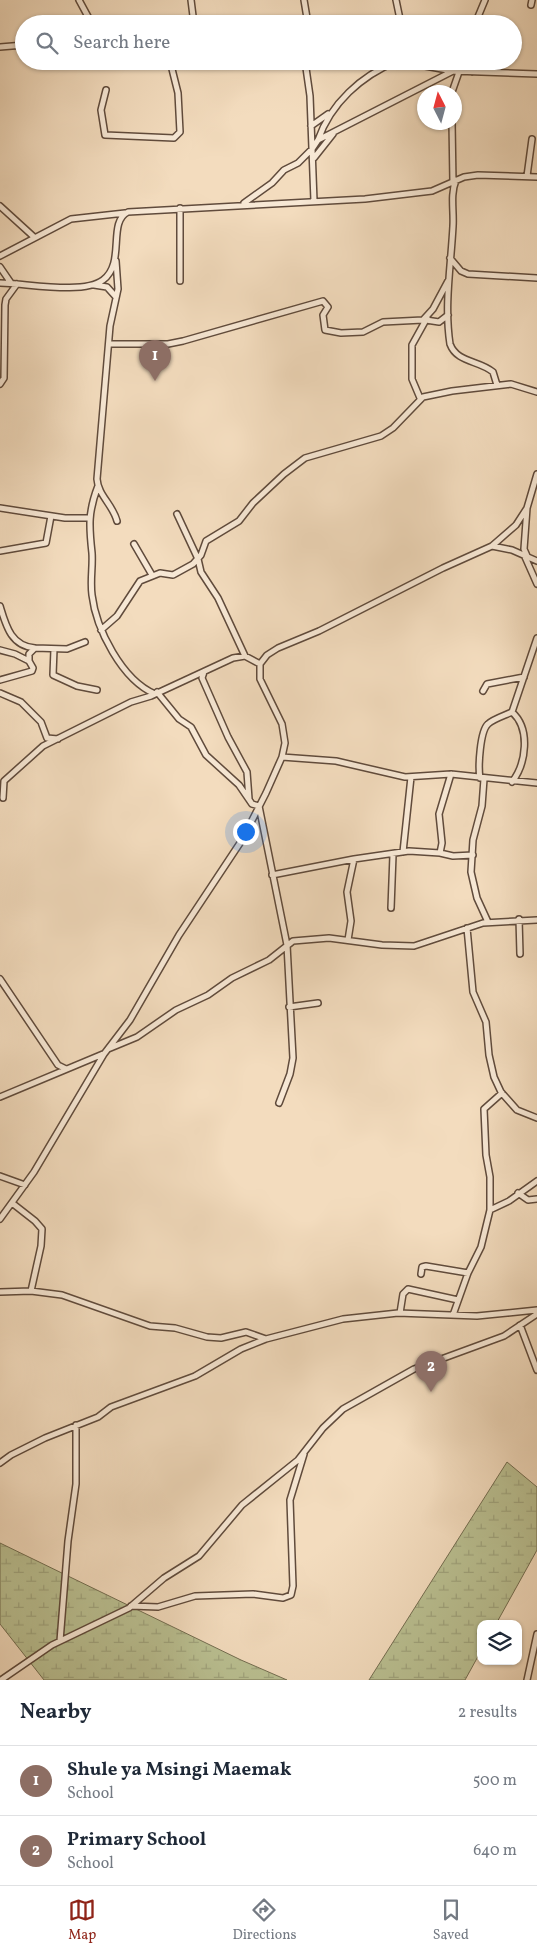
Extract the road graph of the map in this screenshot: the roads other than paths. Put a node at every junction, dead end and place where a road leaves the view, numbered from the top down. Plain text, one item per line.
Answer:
1 (79, 0) edge
2 (192, 0) edge
3 (304, 0) edge
4 (396, 0) edge
5 (485, 0) edge
6 (87, 15) edge
7 (193, 15) edge
8 (307, 15) edge
9 (400, 15) edge
10 (479, 15) edge
11 (15, 46) edge
12 (0, 47) edge
13 (172, 70) edge
14 (306, 70) edge
15 (377, 70) edge
16 (443, 70) edge
17 (453, 72) junction
18 (459, 72) junction
19 (472, 72) joint
20 (537, 74) edge
21 (454, 85) edge
22 (106, 90) dead end
23 (330, 112) junction
24 (311, 126) junction
25 (452, 130) edge
26 (333, 133) junction
27 (532, 139) dead end
28 (318, 140) junction
29 (312, 150) junction
30 (314, 158) junction
31 (527, 176) junction
32 (537, 177) edge
33 (454, 181) junction
34 (314, 201) junction
35 (241, 204) junction
36 (0, 206) edge
37 (180, 208) junction
38 (126, 213) junction
39 (34, 237) junction
40 (0, 256) edge
41 (450, 258) junction
42 (116, 260) junction
43 (0, 267) edge
44 (537, 278) edge
45 (180, 281) dead end
46 (448, 281) junction
47 (0, 283) edge
48 (11, 283) junction
49 (18, 284) junction
50 (94, 285) junction
51 (116, 298) junction
52 (448, 314) junction
53 (426, 319) junction
54 (109, 344) junction
55 (0, 384) edge
56 (497, 385) junction
57 (537, 392) edge
58 (420, 398) junction
59 (537, 474) edge
60 (98, 486) junction
61 (0, 508) edge
62 (527, 508) junction
63 (177, 514) dead end
64 (51, 516) junction
65 (88, 518) junction
66 (117, 521) dead end
67 (134, 544) dead end
68 (492, 546) junction
69 (0, 551) edge
70 (527, 558) junction
71 (198, 559) junction
72 (537, 561) edge
73 (152, 575) junction
74 (537, 584) edge
75 (0, 606) edge
76 (101, 630) junction
77 (537, 638) edge
78 (85, 642) dead end
79 (54, 649) junction
80 (0, 650) edge
81 (33, 650) junction
82 (15, 654) junction
83 (245, 656) junction
84 (29, 661) junction
85 (260, 664) junction
86 (205, 672) junction
87 (524, 677) junction
88 (0, 680) edge
89 (97, 690) dead end
90 (483, 691) dead end
91 (0, 692) edge
92 (156, 693) junction
93 (512, 712) junction
94 (58, 739) junction
95 (282, 757) junction
96 (451, 774) junction
97 (411, 776) junction
98 (482, 778) junction
99 (512, 782) junction
100 (537, 783) edge
101 (4, 798) dead end
102 (249, 799) junction
103 (259, 806) junction
104 (403, 852) junction
105 (440, 853) junction
106 (393, 855) junction
107 (473, 855) junction
108 (354, 859) junction
109 (272, 874) junction
110 (391, 908) dead end
111 (519, 919) junction
112 (537, 920) edge
113 (488, 922) junction
114 (467, 928) junction
115 (348, 940) junction
116 (287, 946) junction
117 (520, 954) dead end
118 (0, 979) edge
119 (318, 1003) dead end
120 (289, 1007) junction
121 (106, 1051) junction
122 (66, 1069) junction
123 (502, 1093) junction
124 (0, 1097) edge
125 (279, 1103) dead end
126 (537, 1118) edge
127 (0, 1176) edge
128 (537, 1181) edge
129 (25, 1185) junction
130 (518, 1193) junction
131 (537, 1199) edge
132 (12, 1202) junction
133 (490, 1210) junction
134 (0, 1219) edge
135 (468, 1273) junction
136 (420, 1274) dead end
137 (31, 1291) junction
138 (0, 1292) edge
139 (458, 1300) junction
140 (537, 1312) edge
141 (400, 1314) junction
142 (453, 1315) junction
143 (520, 1325) junction
144 (266, 1339) junction
145 (537, 1370) edge
146 (76, 1425) junction
147 (305, 1451) junction
148 (0, 1463) edge
149 (131, 1606) junction
150 (537, 1634) edge
151 (60, 1640) junction
152 (537, 1659) edge
153 (530, 1665) junction
154 (1, 1680) edge
155 (527, 1680) edge

1 - 6 street
2 - 7 street
3 - 8 street
4 - 9 street
5 - 10 street
11 - 12 street
13 - 22 street
14 - 24 street
15 - 23 street
16 - 17 street
17 - 18 street
17 - 26 street
18 - 19 street
18 - 21 street
19 - 20 street
23 - 24 street
23 - 28 street
24 - 29 street
25 - 33 street
26 - 28 street
26 - 30 street
27 - 31 street
28 - 29 street
29 - 30 street
29 - 35 street
30 - 34 street
31 - 32 street
31 - 33 street
33 - 34 street
33 - 41 street
34 - 35 street
35 - 37 street
36 - 39 street
37 - 38 street
37 - 45 street
38 - 39 street
38 - 42 street
39 - 40 street
41 - 44 street
41 - 46 street
42 - 50 street
42 - 51 street
43 - 48 street
46 - 52 street
46 - 53 street
47 - 48 street
48 - 49 street
49 - 50 street
49 - 55 street
50 - 51 street
51 - 54 street
52 - 53 street
52 - 56 street
53 - 54 street
53 - 58 street
54 - 60 street
56 - 57 street
56 - 58 street
58 - 71 street
59 - 62 street
60 - 65 street
60 - 66 street
61 - 64 street
62 - 68 street
62 - 70 street
63 - 71 street
64 - 65 street
64 - 69 street
65 - 76 street
67 - 73 street
68 - 70 street
68 - 85 street
70 - 72 street
70 - 74 street
71 - 73 street
71 - 83 street
73 - 76 street
75 - 81 street
76 - 92 street
77 - 87 street
78 - 79 street
79 - 81 street
79 - 89 street
80 - 82 street
81 - 82 street
81 - 84 street
82 - 84 street
83 - 85 street
83 - 86 street
84 - 88 street
85 - 95 street
86 - 92 street
86 - 102 street
87 - 90 street
87 - 93 street
91 - 94 street
92 - 94 street
92 - 102 street
93 - 98 street
93 - 99 street
94 - 101 street
95 - 97 street
95 - 103 street
96 - 97 street
96 - 98 street
96 - 105 street
97 - 104 street
98 - 99 street
98 - 107 street
99 - 100 street
102 - 103 street
103 - 109 street
103 - 121 street
104 - 105 street
104 - 106 street
105 - 107 street
106 - 108 street
106 - 110 street
107 - 113 street
108 - 109 street
108 - 115 street
109 - 116 street
111 - 112 street
111 - 113 street
111 - 117 street
113 - 114 street
114 - 115 street
114 - 123 street
115 - 116 street
116 - 120 street
116 - 121 street
118 - 122 street
119 - 120 street
120 - 125 street
121 - 122 street
121 - 129 street
122 - 124 street
123 - 126 street
123 - 133 street
127 - 129 street
128 - 130 street
129 - 132 street
130 - 131 street
130 - 133 street
132 - 134 street
132 - 137 street
133 - 135 street
135 - 136 street
135 - 139 street
137 - 138 street
137 - 144 street
139 - 141 street
139 - 142 street
140 - 142 street
140 - 143 street
141 - 142 street
141 - 144 street
143 - 145 street
143 - 147 street
144 - 146 street
146 - 148 street
146 - 151 street
147 - 149 street
147 - 149 street
149 - 151 street
150 - 153 street
151 - 154 street
152 - 153 street
153 - 155 street

